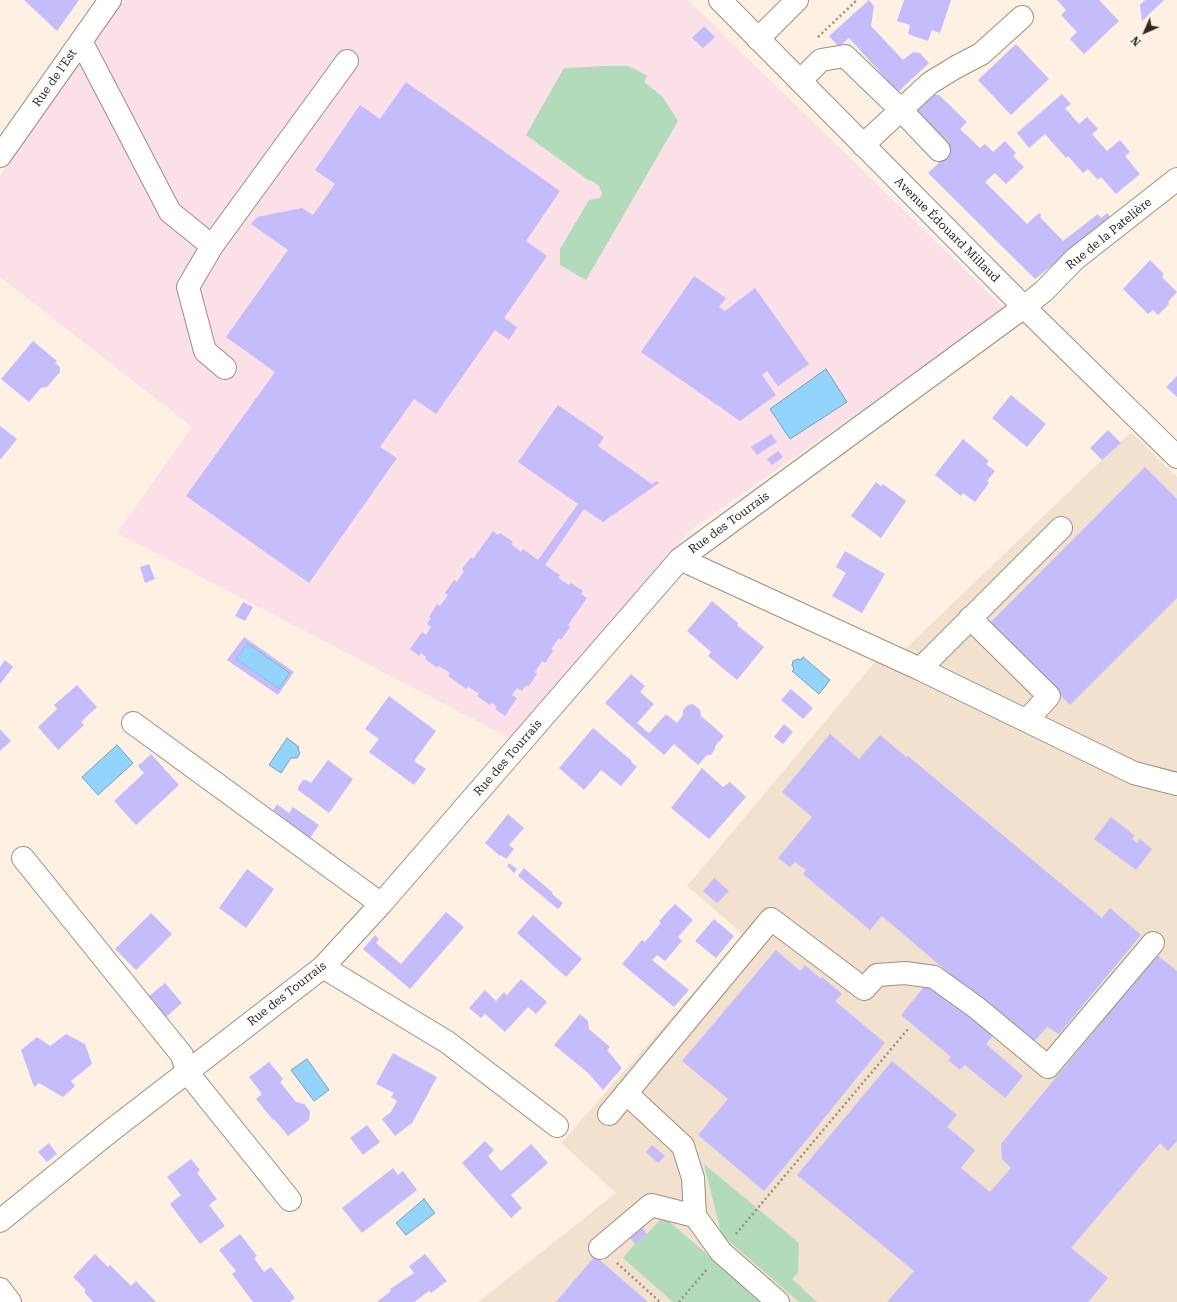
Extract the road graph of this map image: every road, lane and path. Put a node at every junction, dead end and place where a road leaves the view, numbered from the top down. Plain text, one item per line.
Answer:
1 (110, 0) edge
2 (720, 0) edge
3 (797, 0) edge
4 (857, 0) edge
5 (1022, 17) dead end
6 (758, 39) junction
7 (81, 41) junction
8 (814, 41) dead end
9 (347, 61) dead end
10 (800, 82) junction
11 (901, 110) junction
12 (863, 145) junction
13 (939, 150) dead end
14 (0, 156) edge
15 (1177, 179) edge
16 (212, 246) junction
17 (1024, 308) junction
18 (225, 368) dead end
19 (1177, 457) edge
20 (1061, 528) dead end
21 (680, 559) junction
22 (970, 618) junction
23 (920, 669) junction
24 (1026, 720) junction
25 (133, 723) dead end
26 (1177, 784) edge
27 (22, 858) dead end
28 (380, 904) junction
29 (1153, 943) dead end
30 (323, 967) junction
31 (908, 1029) dead end
32 (187, 1072) junction
33 (626, 1093) junction
34 (609, 1114) dead end
35 (557, 1126) dead end
36 (290, 1200) dead end
37 (695, 1216) junction
38 (0, 1220) edge
39 (600, 1248) joint
40 (721, 1252) junction
41 (0, 1289) edge
42 (10, 1302) edge
43 (660, 1302) edge
44 (679, 1302) edge
45 (778, 1302) edge

1 - 7 street, Rue de l'Est
2 - 6 street, Avenue Édouard Millaud
3 - 6 street
4 - 8 path
5 - 11 street
6 - 10 street, Avenue Édouard Millaud
7 - 14 street, Rue de l'Est
7 - 16 street
9 - 16 street
10 - 11 street
10 - 12 street, Avenue Édouard Millaud
11 - 12 street
11 - 13 street
12 - 17 street, Avenue Édouard Millaud
15 - 17 street, Rue de la Patelière
16 - 18 street
17 - 19 street, Avenue Édouard Millaud
17 - 21 street, Rue des Tourrais
20 - 22 street
21 - 23 street
21 - 28 street, Rue des Tourrais
22 - 23 street
22 - 24 street
23 - 24 street
24 - 26 street
25 - 28 street
27 - 32 street
28 - 30 street, Rue des Tourrais
29 - 33 street
30 - 32 street, Rue des Tourrais
30 - 35 street
31 - 40 path
32 - 36 street
32 - 38 street, Rue des Tourrais
33 - 34 street
33 - 37 street
37 - 39 street
37 - 40 street
39 - 43 path
40 - 44 path
40 - 45 street
41 - 42 street

